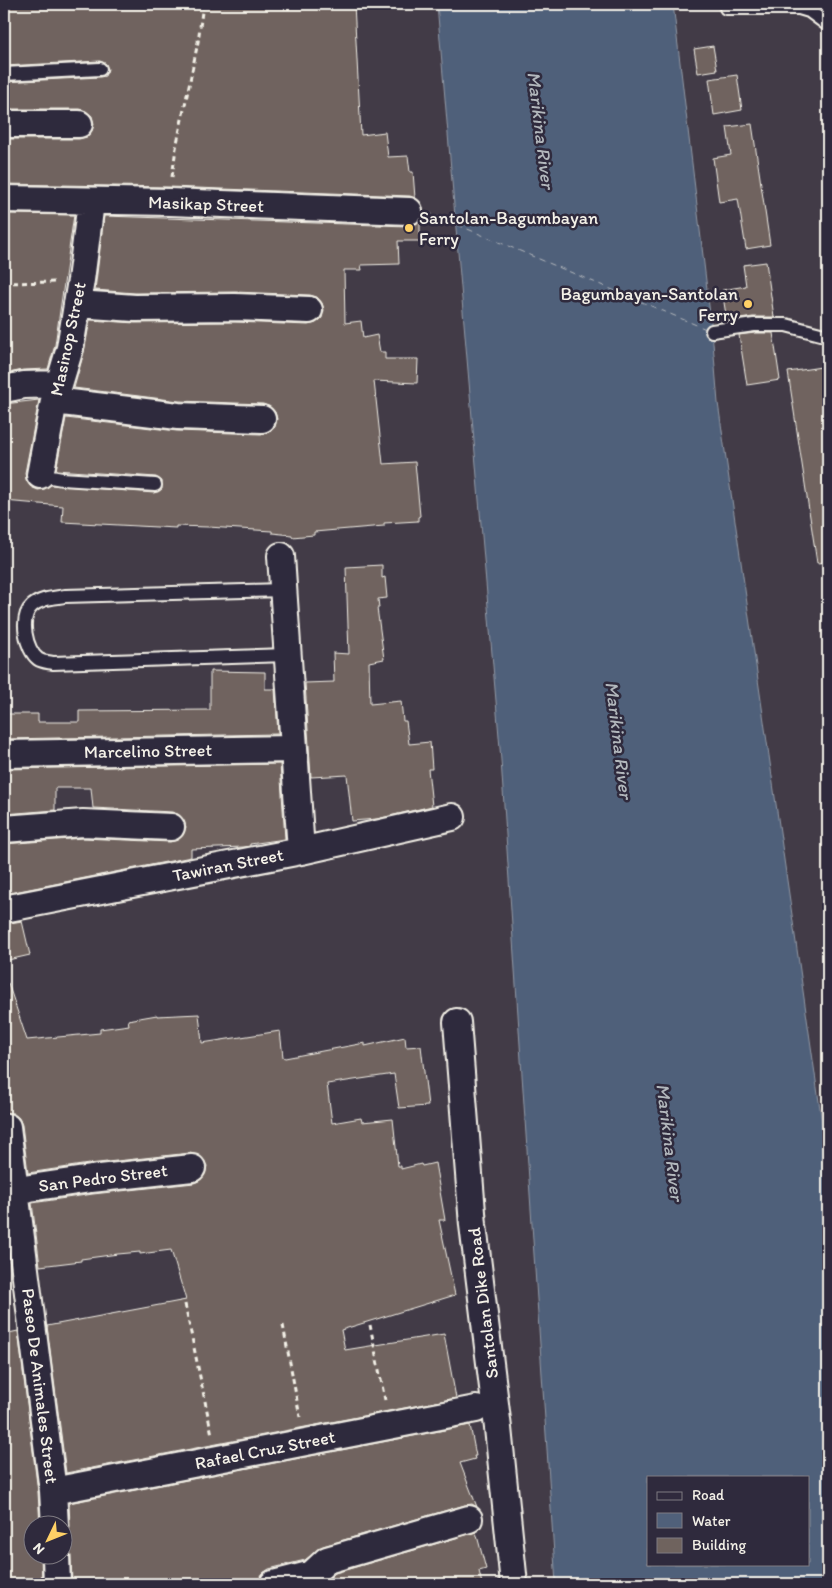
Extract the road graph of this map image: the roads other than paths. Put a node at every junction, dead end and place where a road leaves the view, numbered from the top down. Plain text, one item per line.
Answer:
1 (726, 8) dead end
2 (828, 25) edge
3 (100, 69) dead end
4 (4, 74) edge
5 (4, 124) edge
6 (78, 124) dead end
7 (4, 199) edge
8 (91, 202) junction
9 (409, 211) dead end
10 (79, 292) junction
11 (308, 310) dead end
12 (712, 331) dead end
13 (828, 336) edge
14 (4, 389) edge
15 (57, 392) junction
16 (262, 419) dead end
17 (40, 475) joint
18 (155, 485) dead end
19 (281, 556) dead end
20 (283, 590) junction
21 (288, 655) junction
22 (293, 749) junction
23 (4, 754) edge
24 (452, 817) dead end
25 (171, 827) dead end
26 (4, 829) edge
27 (301, 851) junction
28 (4, 910) edge
29 (457, 1022) dead end
30 (7, 1127) dead end
31 (192, 1168) dead end
32 (15, 1193) junction
33 (476, 1409) dead end
34 (53, 1491) junction
35 (54, 1516) edge
36 (468, 1519) dead end
37 (56, 1566) edge
38 (312, 1579) edge
39 (57, 1584) edge
40 (273, 1584) edge
41 (514, 1584) edge

1 - 2 lane
3 - 4 lane
5 - 6 street
7 - 8 street, Masikap Street
8 - 9 street, Masikap Street
8 - 10 street, Masinop Street
10 - 11 street
10 - 15 street, Masinop Street
12 - 13 lane
14 - 15 street
15 - 16 street
15 - 17 street, Masinop Street
17 - 18 lane
19 - 20 street
20 - 21 street
20 - 21 lane
21 - 22 street
22 - 23 street, Marcelino Street
22 - 27 street
24 - 27 street, Tawiran Street
25 - 26 street
27 - 28 street, Tawiran Street
29 - 41 street, Santolan Dike Road
30 - 32 street, Paseo De Animales Street
31 - 32 street, San Pedro Street
32 - 34 street, Paseo De Animales Street
33 - 34 street, Rafael Cruz Street
34 - 35 street, Paseo De Animales Street
36 - 38 street
37 - 39 street
38 - 40 street

